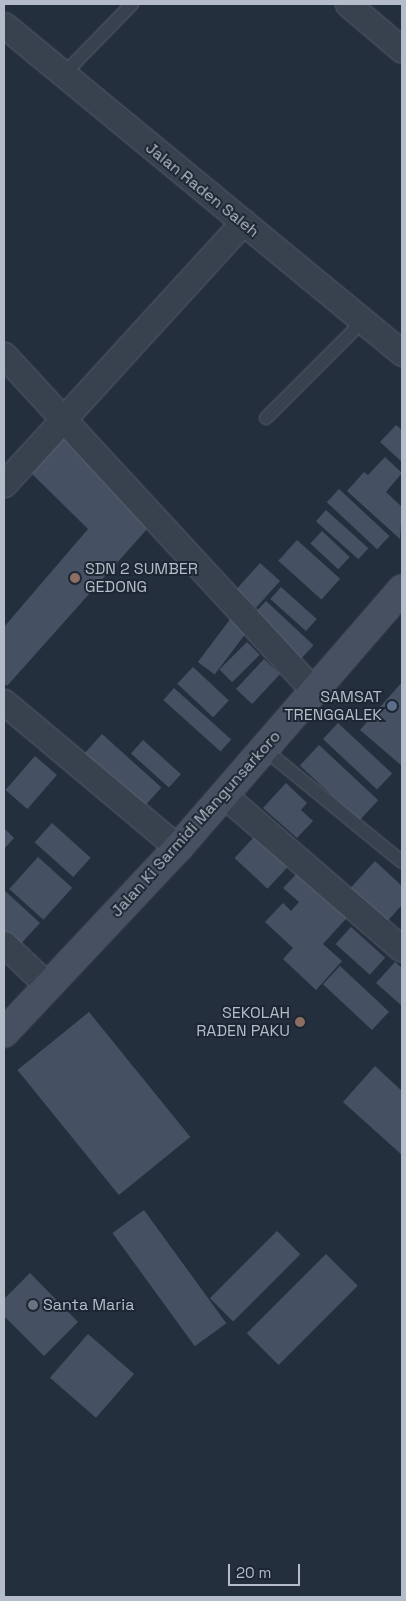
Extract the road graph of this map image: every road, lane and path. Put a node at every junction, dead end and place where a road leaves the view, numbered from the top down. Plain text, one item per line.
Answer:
1 (132, 4) edge
2 (348, 4) edge
3 (4, 25) edge
4 (402, 50) edge
5 (63, 75) junction
6 (243, 222) junction
7 (363, 320) junction
8 (402, 353) edge
9 (4, 355) edge
10 (266, 418) dead end
11 (63, 419) junction
12 (4, 484) edge
13 (402, 589) edge
14 (314, 691) junction
15 (4, 702) edge
16 (264, 748) junction
17 (224, 795) junction
18 (178, 848) junction
19 (402, 862) edge
20 (4, 944) edge
21 (402, 949) edge
22 (48, 986) junction
23 (4, 1033) edge

1 - 5 lane
2 - 4 street
3 - 5 street, Jalan Raden Saleh
5 - 6 street, Jalan Raden Saleh
6 - 7 street, Jalan Raden Saleh
6 - 11 street
7 - 8 street, Jalan Raden Saleh
7 - 10 lane
9 - 11 street
11 - 12 street
11 - 14 street
13 - 14 main road, Jalan Ki Sarmidi Mangunsarkoro
14 - 16 main road, Jalan Ki Sarmidi Mangunsarkoro
15 - 18 street
16 - 17 main road, Jalan Ki Sarmidi Mangunsarkoro
16 - 19 lane
17 - 18 main road, Jalan Ki Sarmidi Mangunsarkoro
17 - 21 street
18 - 22 main road, Jalan Ki Sarmidi Mangunsarkoro
20 - 22 street
22 - 23 main road, Jalan Ki Sarmidi Mangunsarkoro

